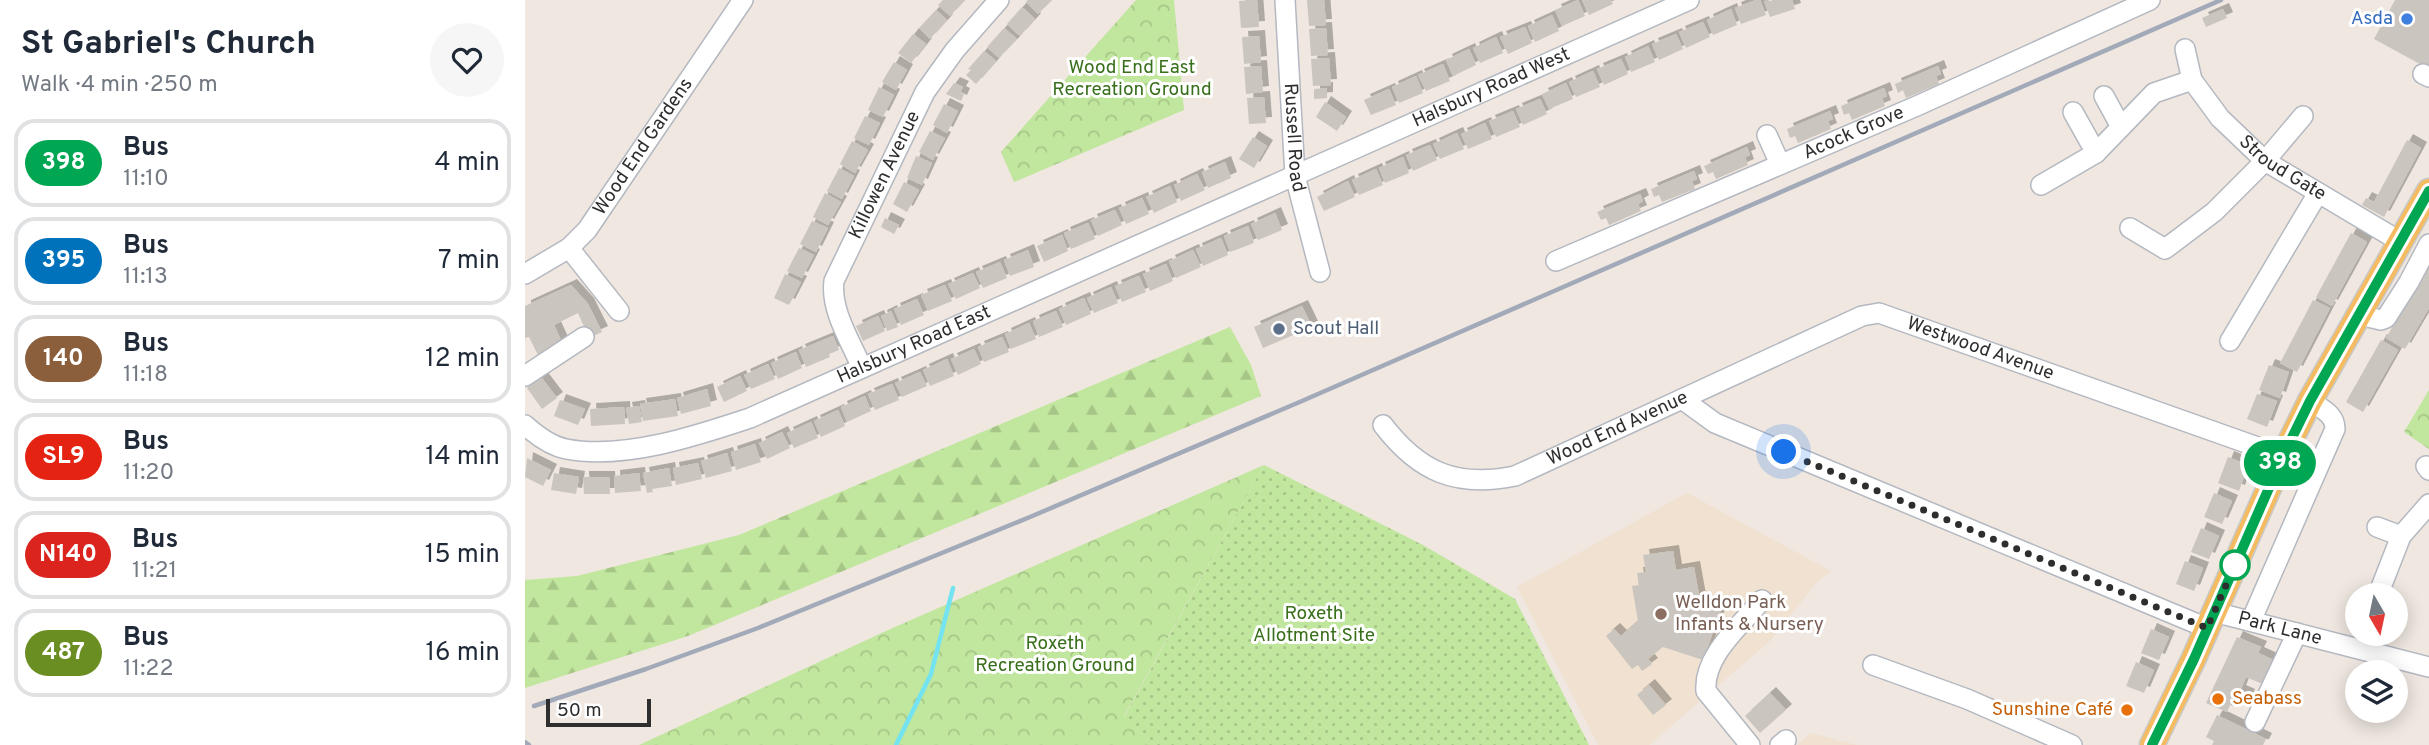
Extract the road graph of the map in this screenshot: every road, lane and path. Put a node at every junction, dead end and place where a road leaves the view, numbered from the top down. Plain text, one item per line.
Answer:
1 (743, 0) edge
2 (999, 0) edge
3 (1285, 0) edge
4 (1689, 0) edge
5 (2150, 0) edge
6 (2185, 49) dead end
7 (2186, 82) junction
8 (2104, 96) dead end
9 (2073, 112) dead end
10 (2303, 116) dead end
11 (2121, 127) junction
12 (1767, 135) dead end
13 (2095, 153) junction
14 (2265, 161) junction
15 (1780, 164) junction
16 (1295, 176) junction
17 (2041, 185) dead end
18 (2429, 191) edge
19 (2318, 193) junction
20 (2130, 228) dead end
21 (2401, 242) junction
22 (2429, 244) edge
23 (569, 248) junction
24 (1556, 261) dead end
25 (1320, 272) dead end
26 (525, 274) edge
27 (619, 311) dead end
28 (2359, 314) junction
29 (585, 337) dead end
30 (2230, 341) dead end
31 (862, 368) junction
32 (525, 376) edge
33 (1682, 399) junction
34 (2310, 401) junction
35 (525, 425) edge
36 (1383, 425) dead end
37 (2283, 456) junction
38 (2429, 504) edge
39 (2377, 527) dead end
40 (2401, 536) junction
41 (2383, 583) edge
42 (1762, 600) dead end
43 (2210, 620) junction
44 (2251, 621) junction
45 (2297, 633) junction
46 (2345, 639) edge
47 (2375, 646) edge
48 (1873, 665) dead end
49 (2429, 667) edge
50 (2255, 722) dead end
51 (1750, 745) edge
52 (2072, 745) edge
53 (2152, 745) edge

1 - 23 street, Wood End Gardens
2 - 31 street, Killowen Avenue
3 - 16 street, Russell Road
4 - 16 street, Halsbury Road West
5 - 15 street, Acock Grove
6 - 7 street
7 - 11 street
7 - 14 street, Stroud Gate
8 - 11 street
9 - 13 street
10 - 14 street
11 - 13 street
12 - 15 street
13 - 17 street
14 - 19 street, Stroud Gate
14 - 20 street
15 - 24 street, Acock Grove
16 - 25 street, Russell Road
16 - 31 street, Halsbury Road East
18 - 21 main road
19 - 21 street, Stroud Gate
19 - 30 street
21 - 28 main road
22 - 28 street
23 - 26 street, Wood End Gardens
23 - 27 street
28 - 34 main road
29 - 32 street
31 - 35 street, Halsbury Road East
33 - 36 street, Wood End Avenue
33 - 37 street, Westwood Avenue
33 - 43 street, Wood End Avenue
34 - 37 main road
34 - 44 street
37 - 43 main road
38 - 40 street
39 - 40 street
40 - 41 street
42 - 51 street
43 - 44 street, Park Lane
43 - 53 main road
44 - 45 street, Park Lane
45 - 46 street, Park Lane
45 - 50 street
47 - 49 street, Park Lane
48 - 52 street

